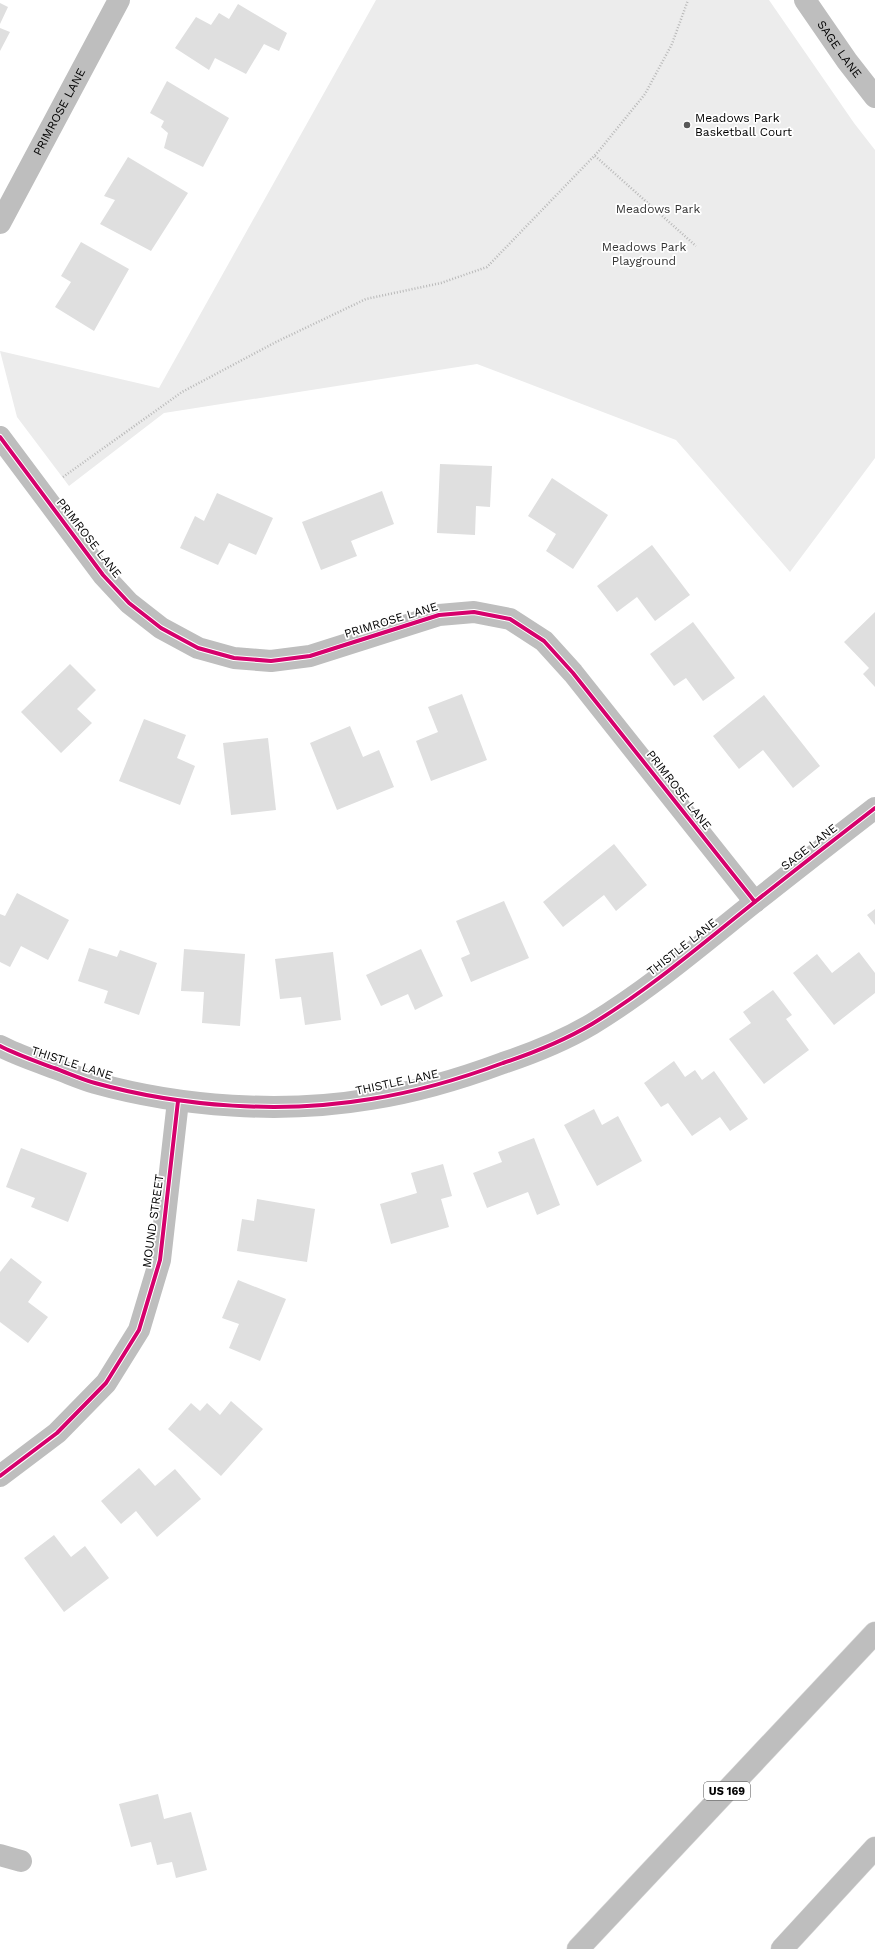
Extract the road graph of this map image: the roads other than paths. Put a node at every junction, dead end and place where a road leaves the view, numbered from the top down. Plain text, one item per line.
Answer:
1 (118, 0) edge
2 (806, 1) edge
3 (875, 97) edge
4 (0, 223) edge
5 (0, 437) edge
6 (875, 808) edge
7 (755, 902) junction
8 (0, 1046) edge
9 (178, 1101) junction
10 (0, 1476) edge
11 (875, 1633) edge
12 (875, 1848) edge
13 (0, 1855) edge
14 (21, 1861) dead end
15 (578, 1949) edge
16 (782, 1949) edge

1 - 4 main road, PRIMROSE LANE
2 - 3 main road, SAGE LANE
5 - 7 main road, PRIMROSE LANE
6 - 7 main road, SAGE LANE
7 - 9 main road, THISTLE LANE
8 - 9 main road, THISTLE LANE
9 - 10 main road, MOUND STREET
11 - 15 main road, US 169
12 - 16 main road
13 - 14 main road

